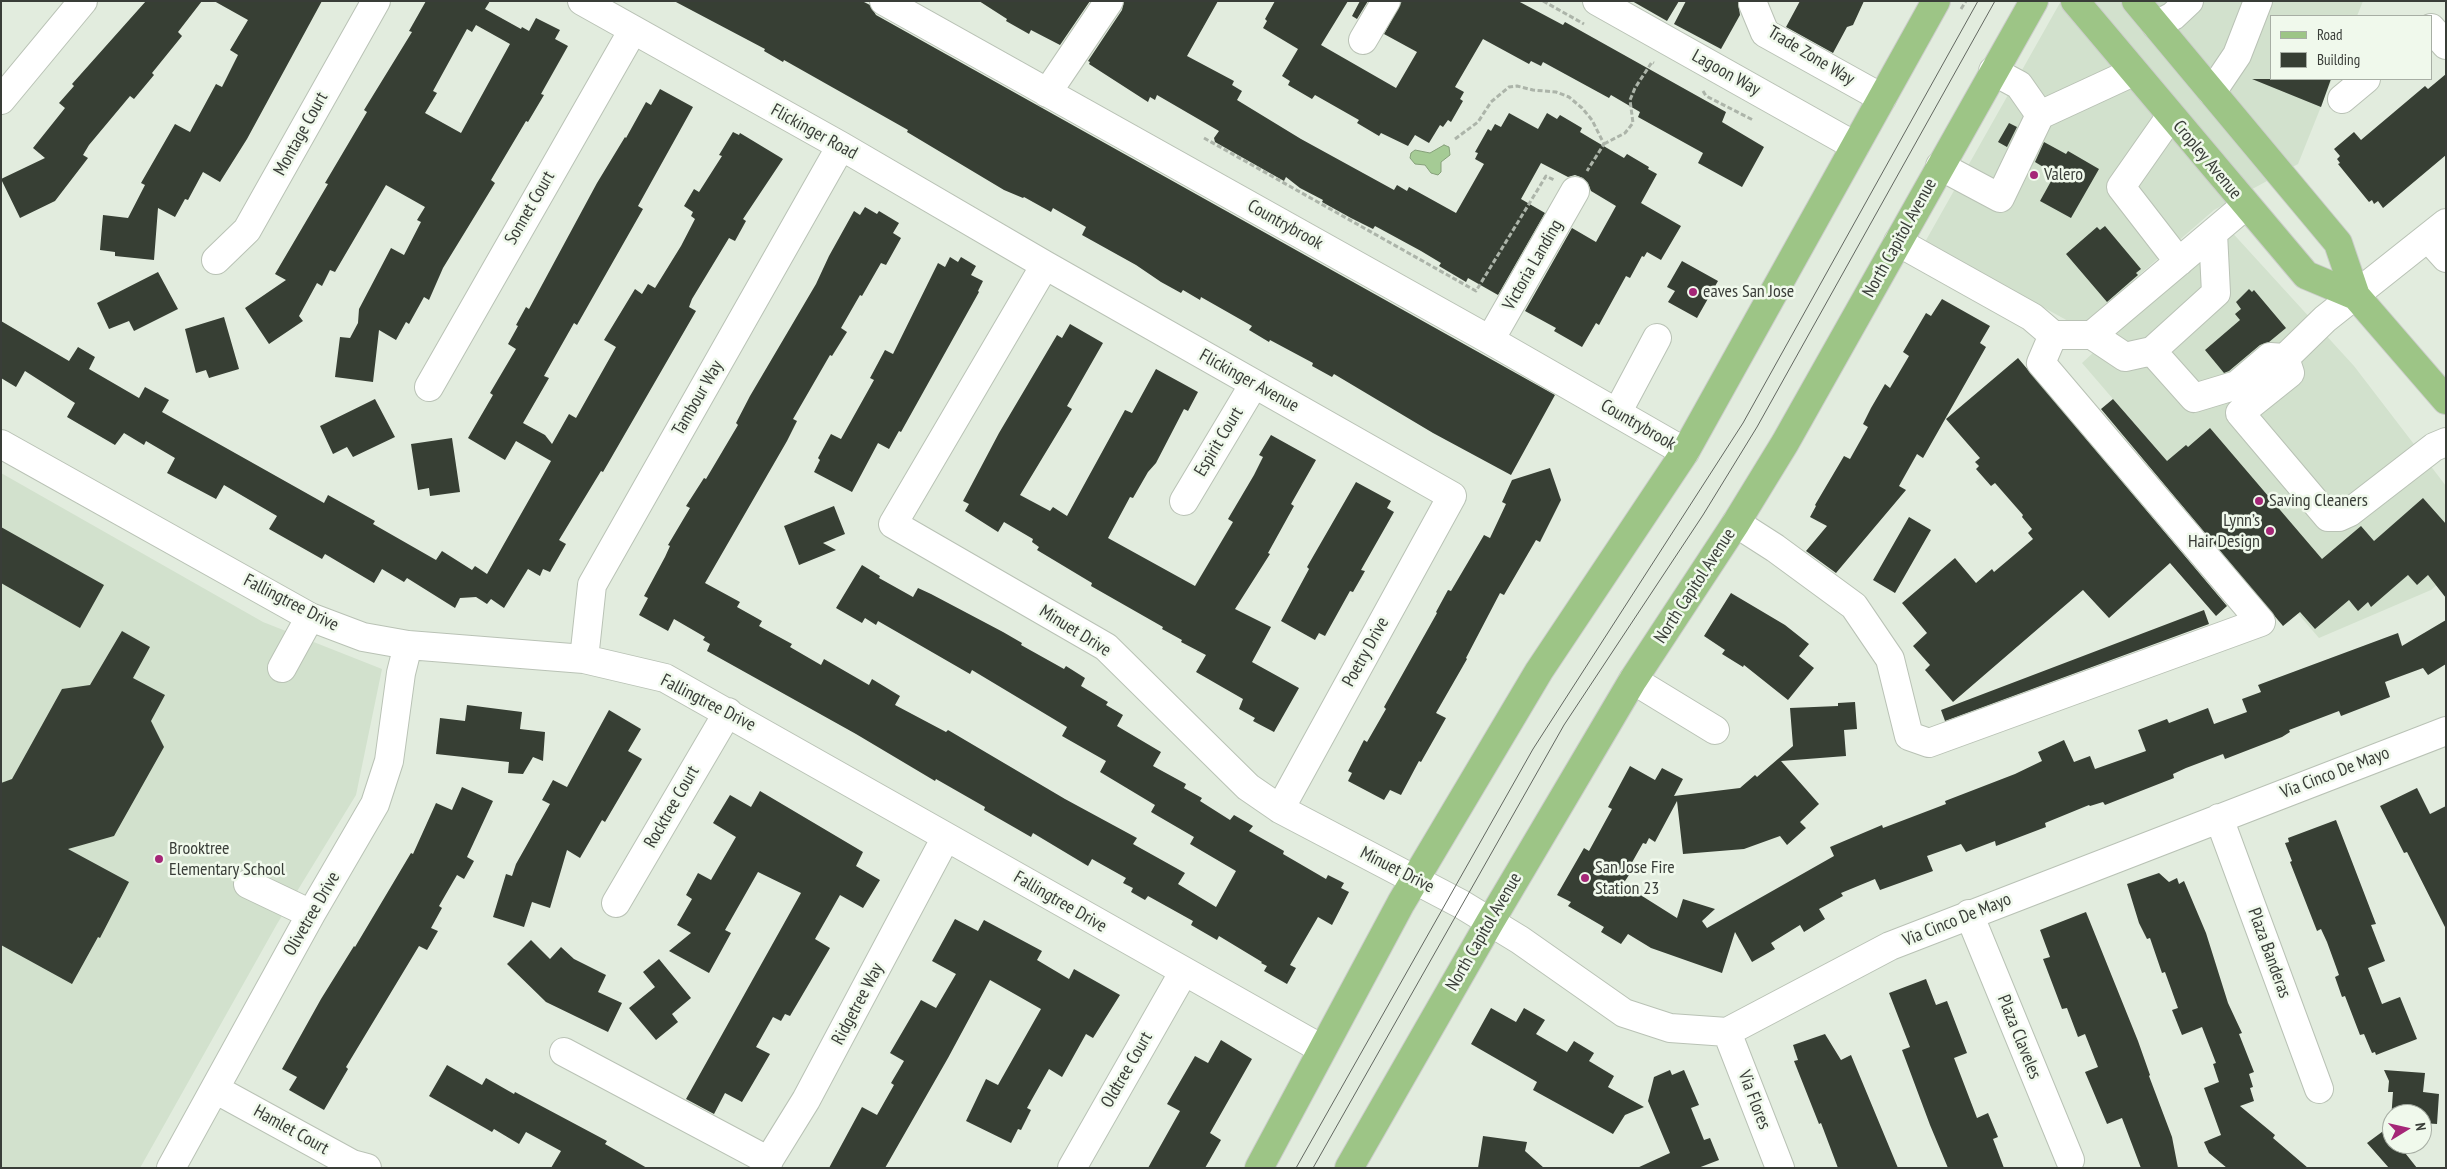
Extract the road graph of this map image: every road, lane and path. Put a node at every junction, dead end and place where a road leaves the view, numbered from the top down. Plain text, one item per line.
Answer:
1 (83, 1) edge
2 (376, 1) edge
3 (582, 1) edge
4 (884, 1) edge
5 (1109, 1) edge
6 (1386, 1) edge
7 (1597, 1) edge
8 (1966, 1) edge
9 (2034, 1) edge
10 (2075, 1) edge
11 (2136, 1) edge
12 (2189, 1) edge
13 (2258, 1) edge
14 (1752, 2) edge
15 (1948, 6) edge
16 (2446, 12) edge
17 (2432, 22) edge
18 (2156, 25) junction
19 (2432, 29) edge
20 (633, 30) junction
21 (1363, 40) dead end
22 (2446, 45) edge
23 (1660, 66) dead end
24 (1993, 71) junction
25 (2132, 72) junction
26 (2365, 80) edge
27 (1697, 88) dead end
28 (2212, 92) junction
29 (1047, 93) junction
30 (1882, 98) junction
31 (2342, 99) dead end
32 (1, 100) edge
33 (2040, 115) junction
34 (2170, 116) junction
35 (1755, 121) dead end
36 (1204, 138) dead end
37 (1455, 139) dead end
38 (1604, 144) junction
39 (841, 146) junction
40 (1855, 146) junction
41 (1940, 166) junction
42 (1575, 191) junction
43 (2246, 205) junction
44 (2213, 233) junction
45 (2440, 240) edge
46 (1898, 242) junction
47 (216, 260) dead end
48 (2179, 262) junction
49 (1045, 265) junction
50 (2356, 296) junction
51 (2092, 334) junction
52 (2053, 335) junction
53 (1657, 338) dead end
54 (1490, 340) junction
55 (2152, 351) junction
56 (2285, 358) junction
57 (1254, 384) junction
58 (429, 387) dead end
59 (2446, 400) edge
60 (1617, 413) junction
61 (2446, 442) edge
62 (1, 444) edge
63 (1685, 452) junction
64 (1452, 496) joint
65 (1184, 501) dead end
66 (1736, 524) junction
67 (310, 617) junction
68 (408, 645) junction
69 (584, 659) junction
70 (282, 668) dead end
71 (1633, 680) junction
72 (728, 712) junction
73 (1715, 730) dead end
74 (2446, 731) edge
75 (1280, 809) junction
76 (2219, 818) junction
77 (946, 837) junction
78 (1415, 879) junction
79 (248, 884) dead end
80 (616, 903) dead end
81 (311, 914) junction
82 (1969, 914) junction
83 (1490, 922) junction
84 (1183, 973) junction
85 (1727, 1032) junction
86 (1322, 1050) junction
87 (564, 1052) dead end
88 (215, 1089) junction
89 (2319, 1089) dead end
90 (2070, 1160) dead end
91 (767, 1164) edge
92 (171, 1168) edge
93 (367, 1168) edge
94 (1072, 1168) edge
95 (1259, 1168) edge
96 (1350, 1168) edge
97 (1780, 1168) edge

1 - 32 street
2 - 47 street, Montage Court
3 - 20 street, Flickinger Road
4 - 29 street, Countrybrook
5 - 29 street
6 - 21 street
7 - 40 street, Lagoon Way
8 - 15 path
9 - 24 main road, North Capitol Avenue
10 - 25 main road, Cropley Avenue
11 - 18 main road, Cropley Avenue
12 - 18 street
13 - 28 street
14 - 30 street, Trade Zone Way
15 - 30 main road
16 - 17 street
18 - 28 main road, Cropley Avenue
19 - 22 street
20 - 39 street, Flickinger Road
20 - 58 street, Sonnet Court
23 - 38 path
24 - 33 street
24 - 41 main road, North Capitol Avenue
25 - 33 street
25 - 34 main road, Cropley Avenue
26 - 31 street
27 - 35 path
28 - 50 main road, Cropley Avenue
29 - 54 street, Countrybrook
30 - 40 main road
33 - 41 street
34 - 43 main road, Cropley Avenue
34 - 48 street
36 - 42 path
37 - 38 path
38 - 42 path
39 - 49 street, Flickinger Road
39 - 69 street, Tambour Way
40 - 63 main road
41 - 46 main road, North Capitol Avenue
42 - 54 street, Victoria Landing
43 - 44 street
43 - 50 main road, Cropley Avenue
44 - 48 street
44 - 55 street
45 - 50 street
46 - 52 street
46 - 66 main road, North Capitol Avenue
48 - 51 street
49 - 57 street, Flickinger Avenue
49 - 75 street, Minuet Drive
50 - 56 street
50 - 59 main road, Cropley Avenue
51 - 52 street
51 - 55 street
52 - 66 street
53 - 60 street
54 - 60 street, Countrybrook
55 - 56 street
56 - 61 street
57 - 64 street, Flickinger Avenue
57 - 65 street, Espirit Court
60 - 63 street, Countrybrook
62 - 67 street, Fallingtree Drive
63 - 78 main road
64 - 75 street, Poetry Drive
66 - 71 main road, North Capitol Avenue
67 - 68 street, Fallingtree Drive
67 - 70 street
68 - 69 street, Fallingtree Drive
68 - 81 street, Olivetree Drive
69 - 72 street, Fallingtree Drive
71 - 73 street
71 - 83 main road, North Capitol Avenue
72 - 77 street, Fallingtree Drive
72 - 80 street, Rocktree Court
74 - 76 street, Via Cinco De Mayo
75 - 78 street, Minuet Drive
76 - 82 street, Via Cinco De Mayo
76 - 89 street, Plaza Banderas
77 - 84 street, Fallingtree Drive
77 - 91 street, Ridgetree Way
78 - 83 street, Minuet Drive
78 - 86 main road
79 - 81 street
81 - 88 street, Olivetree Drive
82 - 85 street, Via Cinco De Mayo
82 - 90 street, Plaza Claveles
83 - 85 street
83 - 96 main road, North Capitol Avenue
84 - 86 street, Fallingtree Drive
84 - 94 street, Oldtree Court
85 - 97 street, Via Flores
86 - 95 main road
87 - 91 street
88 - 92 street, Olivetree Drive
88 - 93 street, Hamlet Court

